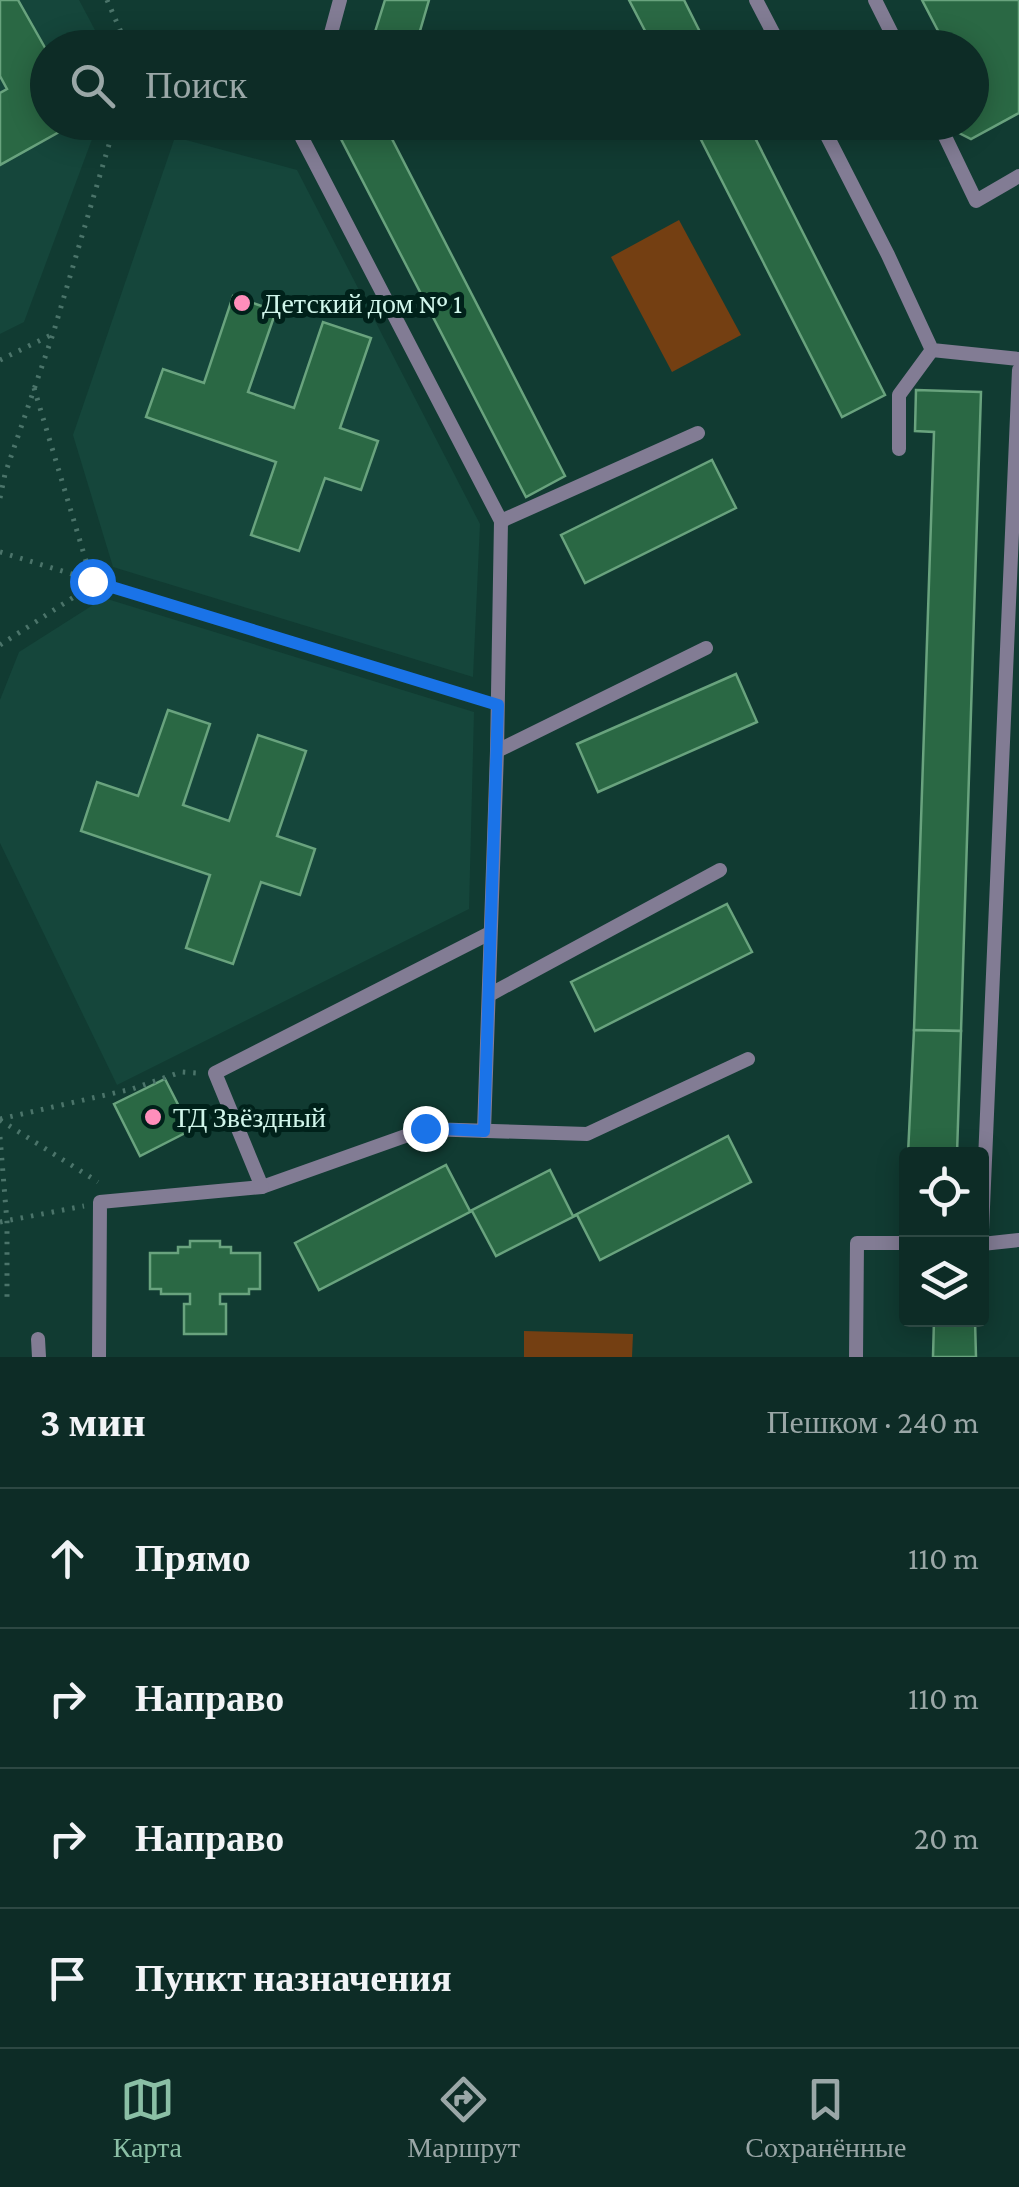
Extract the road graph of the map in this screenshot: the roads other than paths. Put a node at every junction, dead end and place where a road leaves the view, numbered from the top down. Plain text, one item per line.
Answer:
1 (340, 0) edge
2 (756, 0) edge
3 (875, 0) edge
4 (332, 30) edge
5 (772, 30) edge
6 (891, 30) edge
7 (303, 140) edge
8 (829, 140) edge
9 (947, 140) edge
10 (1019, 176) edge
11 (932, 350) junction
12 (1019, 359) edge
13 (1019, 370) edge
14 (698, 432) dead end
15 (899, 448) dead end
16 (500, 521) junction
17 (706, 648) dead end
18 (497, 751) junction
19 (720, 870) dead end
20 (490, 933) junction
21 (489, 995) junction
22 (748, 1059) dead end
23 (484, 1131) junction
24 (986, 1147) edge
25 (262, 1188) junction
26 (1019, 1240) edge
27 (899, 1243) edge
28 (989, 1243) edge
29 (38, 1339) dead end
30 (39, 1357) edge
31 (99, 1357) edge
32 (856, 1357) edge

1 - 4 lane
2 - 5 lane
3 - 6 lane
7 - 16 lane
8 - 11 lane
9 - 10 lane
11 - 12 lane
11 - 15 lane
13 - 24 lane
14 - 16 lane
16 - 18 lane
17 - 18 lane
18 - 20 lane
19 - 21 lane
20 - 21 lane
20 - 25 lane
21 - 23 lane
22 - 23 lane
23 - 25 lane
25 - 31 lane
26 - 28 lane
27 - 32 lane
29 - 30 lane

